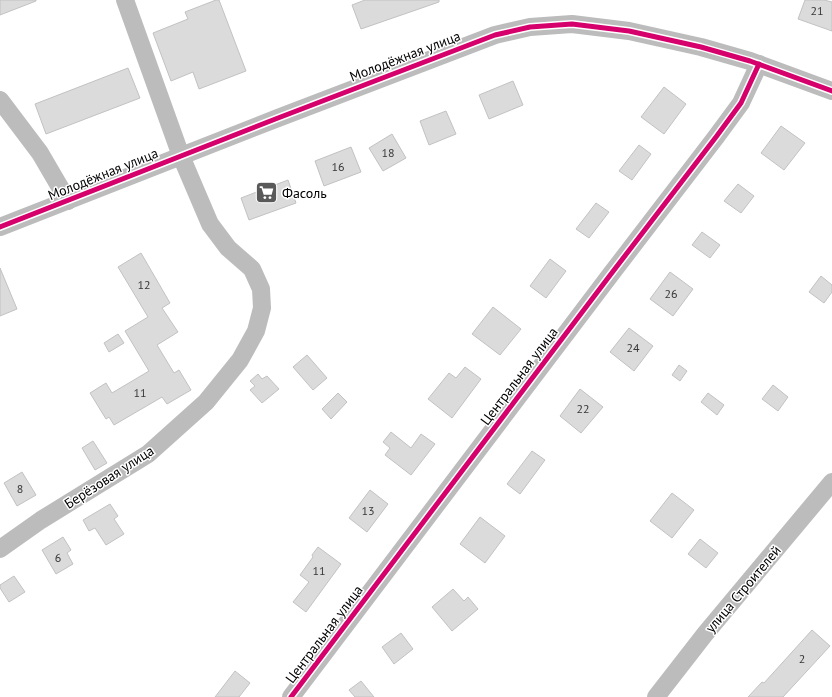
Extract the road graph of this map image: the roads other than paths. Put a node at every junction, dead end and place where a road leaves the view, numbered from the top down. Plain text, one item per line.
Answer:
1 (125, 0) edge
2 (759, 64) junction
3 (832, 92) edge
4 (0, 100) edge
5 (181, 156) junction
6 (68, 201) junction
7 (0, 226) edge
8 (832, 482) edge
9 (0, 549) edge
10 (291, 697) edge
11 (656, 697) edge

1 - 5 street
2 - 3 street, Молодёжная улица
2 - 5 street, Молодёжная улица
2 - 10 street, Центральная улица
4 - 6 street
5 - 6 street, Молодёжная улица
5 - 9 street, Берёзовая улица
6 - 7 street, Молодёжная улица
8 - 11 street, улица Строителей

